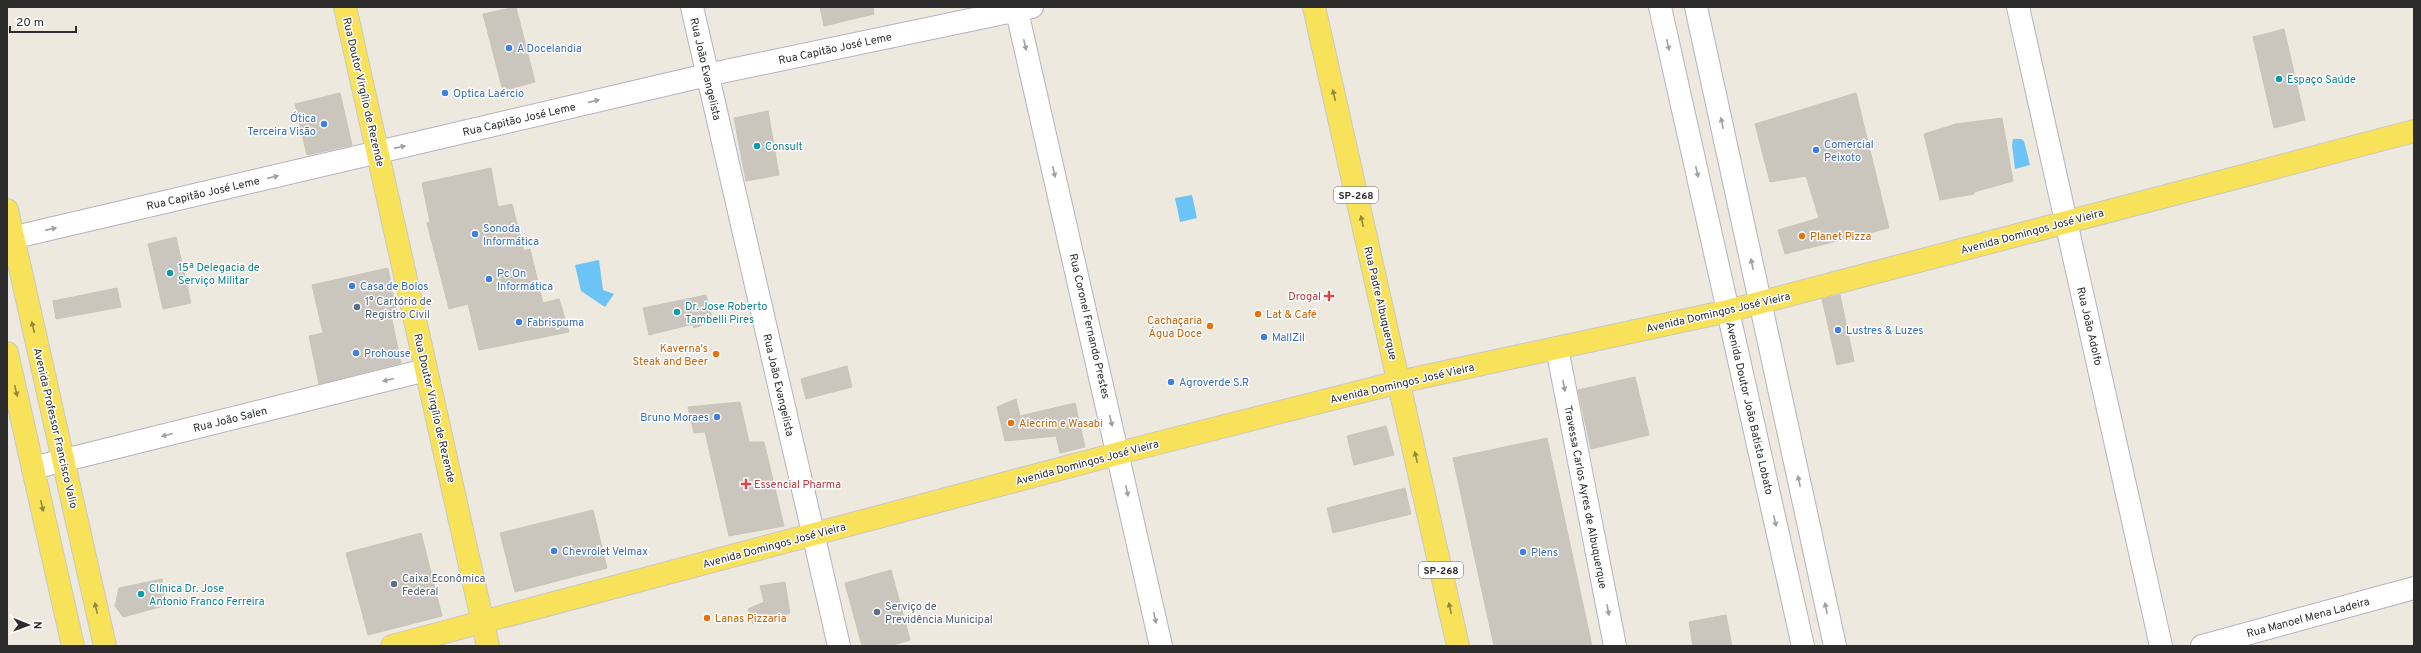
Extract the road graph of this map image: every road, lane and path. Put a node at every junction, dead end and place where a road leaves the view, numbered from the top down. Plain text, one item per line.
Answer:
1 (345, 7) edge
2 (692, 7) edge
3 (1314, 7) edge
4 (1660, 7) edge
5 (1696, 7) edge
6 (2018, 7) edge
7 (1022, 8) edge
8 (708, 75) junction
9 (2414, 131) edge
10 (377, 152) junction
11 (7, 210) edge
12 (2066, 222) junction
13 (10, 239) edge
14 (1760, 302) junction
15 (1728, 311) junction
16 (1557, 348) junction
17 (7, 353) edge
18 (426, 370) junction
19 (1399, 382) junction
20 (1119, 453) junction
21 (63, 461) junction
22 (33, 468) junction
23 (814, 535) junction
24 (2414, 588) edge
25 (482, 623) junction
26 (74, 646) edge
27 (105, 646) edge
28 (392, 646) edge
29 (488, 646) edge
30 (839, 646) edge
31 (1161, 646) edge
32 (1458, 646) edge
33 (1615, 646) edge
34 (1803, 646) edge
35 (1835, 646) edge
36 (2161, 646) edge
37 (2202, 646) edge

1 - 10 main road, Rua Doutor Virgílio de Rezende
2 - 8 street, Rua João Evangelista
19 -> 3 main road, Rua Padre Albuquerque / SP-268
4 -> 15 street, Avenida Doutor João Batista Lobato
14 -> 5 street
6 - 12 street, Rua João Adolfo
7 - 8 street, Rua Capitão José Leme
7 -> 20 street, Rua Coronel Fernando Prestes
10 -> 8 street, Rua Capitão José Leme
8 - 23 street, Rua João Evangelista
9 - 12 main road, Avenida Domingos José Vieira
13 -> 10 street, Rua Capitão José Leme
10 - 18 main road, Rua Doutor Virgílio de Rezende
11 - 13 main road, Avenida Professor Francisco Valio
12 - 14 main road, Avenida Domingos José Vieira
12 - 36 street, Rua João Adolfo
21 -> 13 main road, Avenida Professor Francisco Valio
14 - 15 main road, Avenida Domingos José Vieira
35 -> 14 street
15 - 16 main road, Avenida Domingos José Vieira
15 -> 34 street, Avenida Doutor João Batista Lobato
16 - 19 main road, Avenida Domingos José Vieira
16 -> 33 street, Travessa Carlos Ayres de Albuquerque
17 -> 22 main road
18 -> 21 street, Rua João Salen
18 - 25 main road, Rua Doutor Virgílio de Rezende
19 - 20 main road, Avenida Domingos José Vieira
32 -> 19 main road, Rua Padre Albuquerque / SP-268
20 - 23 main road, Avenida Domingos José Vieira
20 -> 31 street, Rua Coronel Fernando Prestes
21 - 22 street, Rua João Salen
27 -> 21 main road, Avenida Professor Francisco Valio
22 -> 26 main road
23 - 25 main road, Avenida Domingos José Vieira
23 - 30 street, Rua João Evangelista
24 - 37 street, Rua Manoel Mena Ladeira
25 - 28 main road, Avenida Domingos José Vieira
25 - 29 main road, Rua Doutor Virgílio de Rezende

